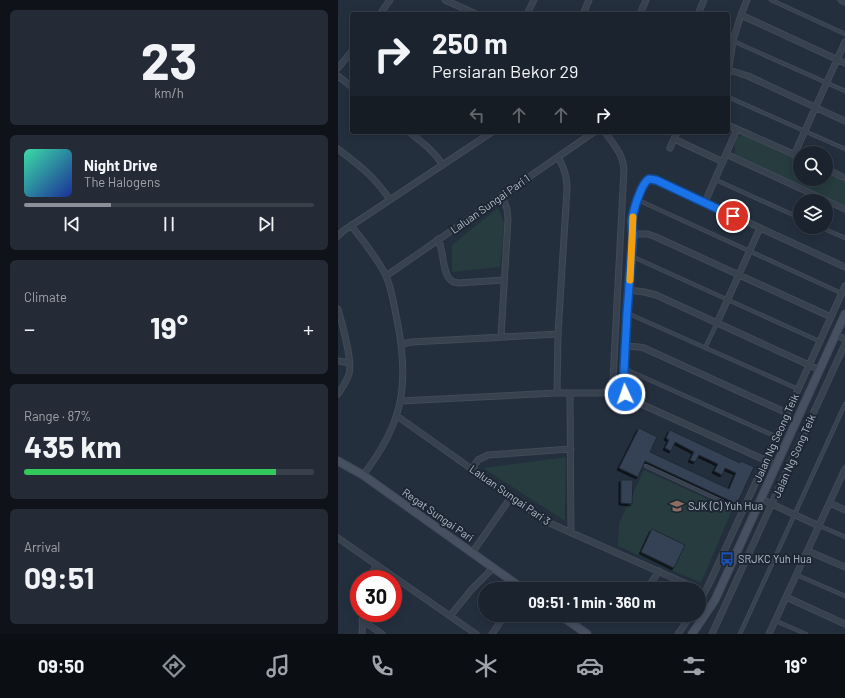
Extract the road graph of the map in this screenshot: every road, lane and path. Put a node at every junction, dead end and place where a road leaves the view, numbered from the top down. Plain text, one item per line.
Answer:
1 (390, 0) edge
2 (445, 0) edge
3 (534, 0) edge
4 (589, 0) edge
5 (646, 0) edge
6 (704, 0) edge
7 (747, 0) edge
8 (771, 0) edge
9 (841, 0) edge
10 (845, 2) edge
11 (381, 12) edge
12 (472, 12) edge
13 (529, 12) edge
14 (584, 12) edge
15 (641, 12) edge
16 (699, 12) edge
17 (741, 15) junction
18 (845, 34) edge
19 (733, 40) junction
20 (845, 42) edge
21 (350, 53) edge
22 (730, 59) edge
23 (837, 59) junction
24 (845, 63) edge
25 (338, 68) edge
26 (730, 72) edge
27 (338, 76) edge
28 (826, 83) junction
29 (350, 85) edge
30 (845, 92) edge
31 (730, 98) edge
32 (815, 107) junction
33 (845, 120) edge
34 (730, 126) edge
35 (737, 129) junction
36 (804, 130) junction
37 (412, 134) edge
38 (489, 134) edge
39 (591, 134) edge
40 (606, 134) edge
41 (676, 134) edge
42 (674, 139) junction
43 (798, 146) edge
44 (670, 148) dead end
45 (338, 149) edge
46 (845, 149) edge
47 (726, 154) junction
48 (793, 155) edge
49 (558, 157) junction
50 (723, 162) junction
51 (443, 165) junction
52 (833, 172) edge
53 (845, 178) edge
54 (715, 179) junction
55 (502, 195) junction
56 (390, 200) junction
57 (637, 200) junction
58 (705, 202) junction
59 (845, 209) edge
60 (793, 215) edge
61 (352, 225) junction
62 (760, 228) junction
63 (833, 233) edge
64 (633, 234) junction
65 (338, 236) edge
66 (845, 238) edge
67 (438, 240) junction
68 (750, 251) junction
69 (631, 256) junction
70 (845, 267) edge
71 (738, 275) junction
72 (386, 276) junction
73 (504, 280) junction
74 (845, 286) edge
75 (629, 290) junction
76 (842, 294) junction
77 (728, 299) junction
78 (338, 309) edge
79 (627, 313) junction
80 (845, 314) edge
81 (830, 317) junction
82 (716, 323) junction
83 (558, 334) junction
84 (836, 335) junction
85 (501, 337) junction
86 (845, 339) edge
87 (819, 341) junction
88 (402, 344) junction
89 (845, 344) edge
90 (626, 346) junction
91 (706, 348) junction
92 (338, 361) edge
93 (350, 363) junction
94 (808, 364) junction
95 (624, 369) junction
96 (820, 370) junction
97 (798, 389) junction
98 (557, 393) junction
99 (570, 393) junction
100 (338, 394) edge
101 (401, 401) junction
102 (845, 404) edge
103 (787, 413) junction
104 (397, 416) junction
105 (777, 437) junction
106 (571, 448) junction
107 (766, 460) junction
108 (338, 461) edge
109 (776, 465) junction
110 (646, 466) dead end
111 (472, 469) junction
112 (845, 469) edge
113 (363, 476) junction
114 (843, 479) edge
115 (511, 498) junction
116 (761, 499) junction
117 (830, 503) junction
118 (772, 504) junction
119 (845, 510) edge
120 (743, 511) junction
121 (794, 514) junction
122 (819, 526) junction
123 (572, 533) junction
124 (845, 537) edge
125 (338, 538) edge
126 (808, 551) junction
127 (472, 553) junction
128 (377, 566) junction
129 (845, 567) edge
130 (493, 568) junction
131 (374, 570) edge
132 (659, 571) junction
133 (797, 574) junction
134 (513, 582) edge
135 (652, 582) edge
136 (683, 582) edge
137 (706, 590) edge
138 (845, 596) edge
139 (786, 597) junction
140 (450, 616) junction
141 (776, 620) junction
142 (362, 622) edge
143 (365, 622) edge
144 (500, 622) edge
145 (570, 622) edge
146 (686, 622) edge
147 (845, 624) edge
148 (362, 634) edge
149 (382, 634) edge
150 (476, 634) edge
151 (492, 634) edge
152 (587, 634) edge
153 (678, 634) edge
154 (692, 634) edge
155 (712, 634) edge
156 (740, 634) edge
157 (770, 634) edge
158 (806, 634) edge

1 - 11 street
2 - 12 street
3 - 13 street
4 - 14 street
5 - 15 street
6 - 16 street
7 - 17 street
8 - 18 lane
9 - 10 street
17 - 19 street
17 - 23 street
19 - 22 street
19 - 28 lane
20 - 23 street
21 - 25 street
23 - 24 street
23 - 28 street
26 - 32 street
27 - 29 street
28 - 30 lane
28 - 32 street
31 - 36 lane
32 - 33 street
32 - 36 street
34 - 35 street
35 - 47 street
35 - 48 street
36 - 43 street
36 - 46 lane
37 - 51 street
38 - 51 street
39 - 49 street, Laluan Sungai Pari 1
40 - 99 street
41 - 42 street
42 - 44 street
42 - 50 street
45 - 56 street
47 - 50 street
47 - 59 street
49 - 55 street, Laluan Sungai Pari 1
49 - 83 street
50 - 54 street
51 - 56 street
52 - 53 street
54 - 58 street
54 - 60 lane
55 - 67 street, Laluan Sungai Pari 1
55 - 73 street
56 - 61 street
57 - 58 street
57 - 64 street
57 - 68 lane
58 - 62 street
61 - 65 street
61 - 72 street
62 - 68 street
62 - 70 street
63 - 66 lane
64 - 69 street
64 - 71 street
67 - 72 street, Laluan Sungai Pari 1
67 - 73 street
68 - 71 street
68 - 76 lane
69 - 75 street
69 - 77 lane
71 - 77 street
71 - 81 street
72 - 88 street
73 - 85 street
74 - 76 street, Jalan Ng Seong Teik
75 - 79 street
75 - 82 street
76 - 81 street, Jalan Ng Seong Teik
77 - 82 street
77 - 87 lane
78 - 93 street
79 - 90 street
79 - 91 lane
80 - 84 main road, Jalan Ng Seong Teik
81 - 87 street, Jalan Ng Seong Teik
82 - 91 lane
82 - 94 street
83 - 85 street
83 - 98 street
84 - 86 street
84 - 96 main road, Jalan Ng Seong Teik
85 - 88 street
87 - 94 street, Jalan Ng Seong Teik
88 - 101 street
89 - 118 street, Jalan Ng Song Teik
90 - 95 street
90 - 103 street
91 - 97 lane
92 - 93 street
93 - 100 street
94 - 96 street
94 - 97 street, Jalan Ng Seong Teik
95 - 105 lane
95 - 107 street
96 - 109 main road, Jalan Ng Seong Teik
97 - 103 street, Jalan Ng Seong Teik
98 - 99 street
98 - 101 street
99 - 106 street
101 - 104 street
102 - 121 lane
103 - 105 street, Jalan Ng Seong Teik
104 - 111 street, Laluan Sungai Pari 3
104 - 113 street
105 - 107 street, Jalan Ng Seong Teik
106 - 111 street
106 - 123 street
107 - 109 street
107 - 120 street, Jalan Ng Seong Teik
108 - 113 main road, Regat Sungai Pari
109 - 116 main road, Jalan Ng Seong Teik
110 - 120 lane
111 - 115 street, Laluan Sungai Pari 3
112 - 114 street
113 - 127 main road, Regat Sungai Pari
114 - 117 street
115 - 123 street, Laluan Sungai Pari 3
115 - 127 street
116 - 118 street
116 - 154 main road, Jalan Ng Seong Teik
117 - 119 street
117 - 122 street
118 - 121 street
118 - 155 street, Jalan Ng Song Teik
120 - 137 street, Jalan Ng Seong Teik
121 - 122 street
121 - 156 lane
122 - 124 lane
122 - 126 street
123 - 132 street, Laluan Sungai Pari 3
125 - 128 street
126 - 129 street
126 - 133 street
127 - 130 main road, Regat Sungai Pari
128 - 131 street
128 - 140 street
130 - 134 main road, Regat Sungai Pari
130 - 140 street
132 - 135 street
132 - 136 street, Laluan Sungai Pari 3
133 - 138 lane
133 - 139 street
139 - 141 street
139 - 147 street
140 - 150 street
141 - 157 street
141 - 158 lane
142 - 148 street
143 - 149 street
144 - 151 street
145 - 152 main road
146 - 153 street

